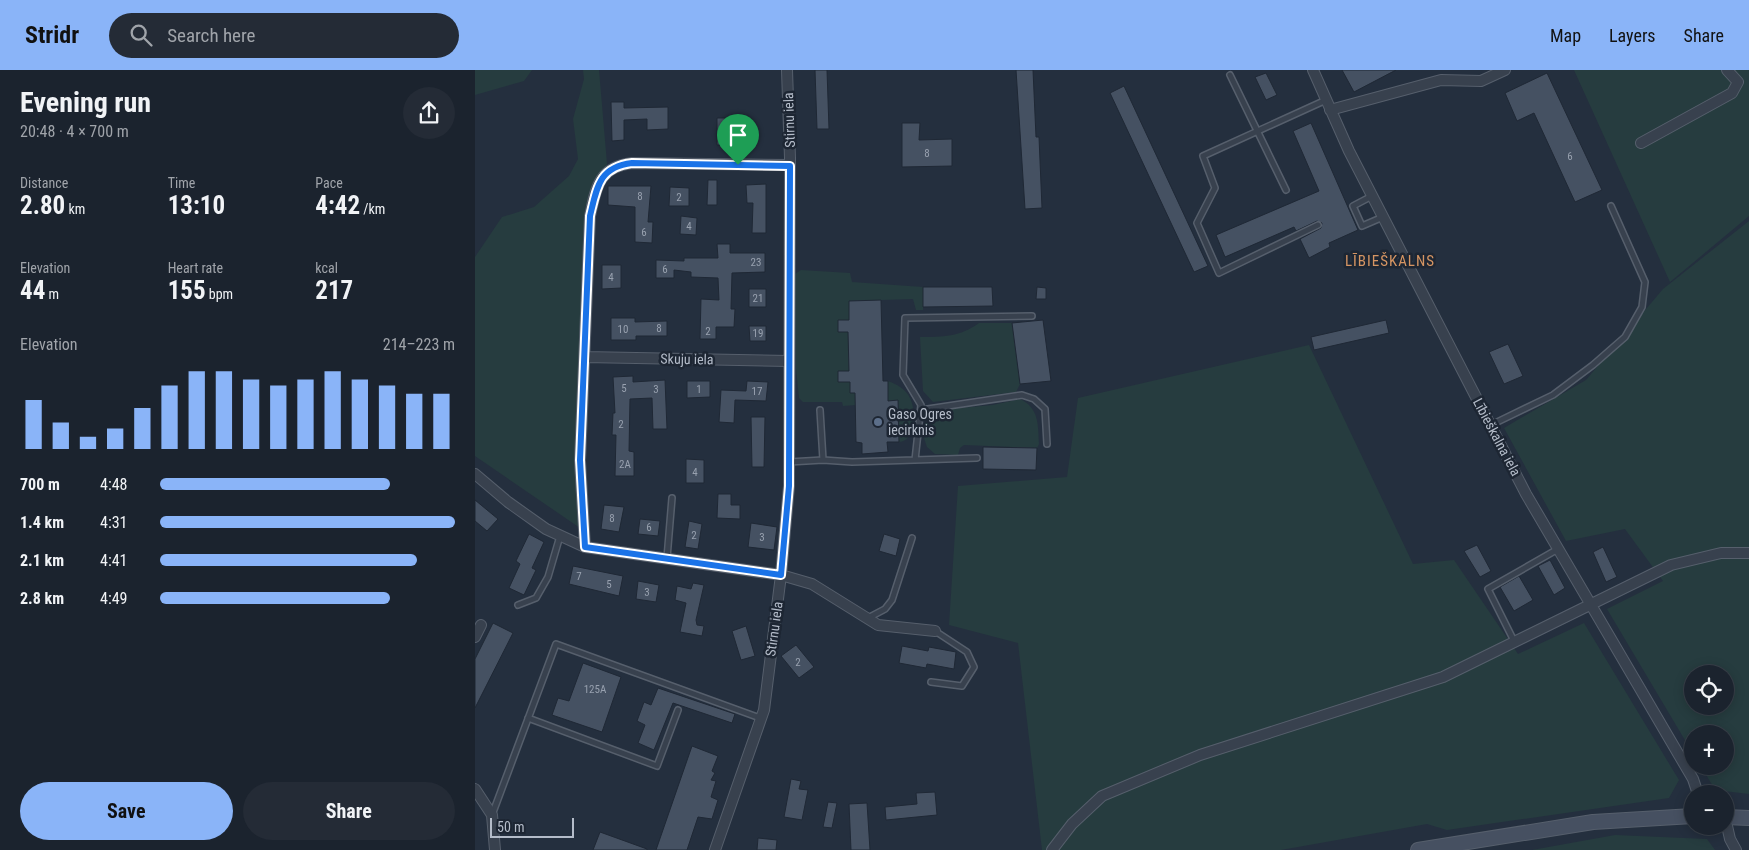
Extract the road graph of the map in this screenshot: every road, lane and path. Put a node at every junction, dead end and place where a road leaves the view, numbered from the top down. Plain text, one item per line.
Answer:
1 (787, 70) edge
2 (1313, 70) edge
3 (1505, 70) edge
4 (1727, 70) edge
5 (1230, 74) dead end
6 (1326, 100) junction
7 (1330, 110) junction
8 (1258, 131) junction
9 (1641, 143) dead end
10 (790, 166) junction
11 (1286, 190) dead end
12 (1372, 196) junction
13 (1611, 206) dead end
14 (1383, 217) junction
15 (1318, 225) dead end
16 (1032, 316) dead end
17 (585, 357) junction
18 (789, 361) junction
19 (820, 410) dead end
20 (921, 410) junction
21 (1491, 426) junction
22 (1047, 444) dead end
23 (977, 458) dead end
24 (823, 460) junction
25 (915, 460) junction
26 (789, 462) junction
27 (475, 474) edge
28 (672, 498) dead end
29 (560, 535) junction
30 (912, 538) dead end
31 (585, 547) junction
32 (1558, 549) junction
33 (1749, 553) edge
34 (667, 559) junction
35 (781, 575) junction
36 (518, 605) dead end
37 (1593, 605) junction
38 (867, 619) junction
39 (481, 624) dead end
40 (935, 631) joint
41 (475, 637) edge
42 (1515, 643) junction
43 (931, 682) dead end
44 (678, 710) dead end
45 (528, 718) junction
46 (761, 718) junction
47 (1695, 785) edge
48 (475, 789) edge
49 (491, 816) junction
50 (1684, 817) edge
51 (1734, 817) edge
52 (1749, 818) edge
53 (1729, 835) edge
54 (495, 850) edge
55 (715, 850) edge
56 (1052, 850) edge
57 (1418, 850) edge
58 (1736, 850) edge

1 - 10 street, Stirnu iela
2 - 6 street, Lībieškalna iela
3 - 7 street
4 - 9 street
5 - 8 lane
6 - 7 street, Lībieškalna iela
6 - 8 lane
7 - 12 street, Lībieškalna iela
8 - 11 lane
8 - 15 lane
10 - 17 street
10 - 18 street, Stirnu iela
12 - 14 street, Lībieškalna iela
12 - 14 lane
13 - 21 lane
14 - 21 street, Lībieškalna iela
16 - 20 lane
17 - 18 street, Skuju iela
17 - 31 street
18 - 26 street, Stirnu iela
19 - 24 lane
20 - 22 lane
20 - 25 lane
21 - 32 street, Lībieškalna iela
23 - 25 lane
24 - 25 lane
24 - 26 lane
26 - 35 street, Stirnu iela
27 - 29 street
28 - 34 lane
29 - 31 street
29 - 36 lane
30 - 38 lane
31 - 34 street
32 - 37 street, Lībieškalna iela
32 - 42 lane
33 - 37 street
34 - 35 street
35 - 38 street
35 - 46 street, Stirnu iela
37 - 42 street
37 - 47 street, Lībieškalna iela
38 - 40 street
39 - 41 street
40 - 43 lane
42 - 56 street
44 - 45 lane
45 - 46 lane
45 - 49 lane
46 - 55 street, Stirnu iela
48 - 49 street
49 - 54 street
50 - 57 main road
51 - 52 main road
53 - 58 street

